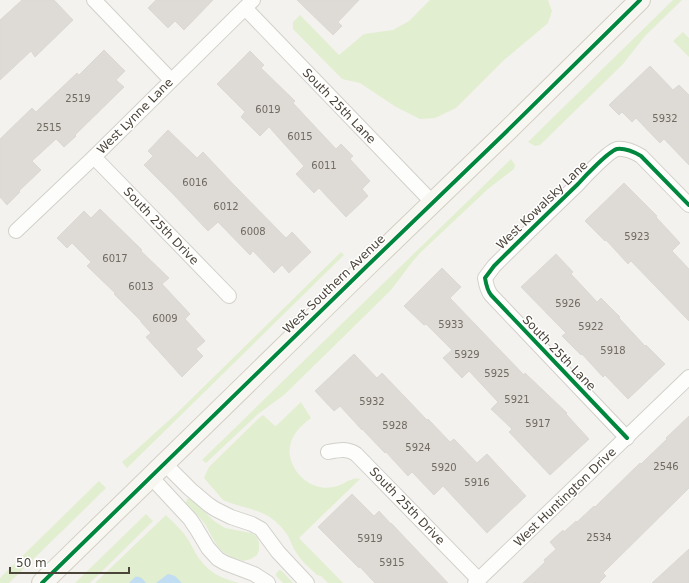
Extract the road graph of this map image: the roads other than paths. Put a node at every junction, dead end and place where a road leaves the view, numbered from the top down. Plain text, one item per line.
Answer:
1 (94, 0) edge
2 (640, 0) edge
3 (249, 4) edge
4 (171, 80) junction
5 (94, 157) junction
6 (433, 203) junction
7 (689, 205) edge
8 (16, 231) dead end
9 (485, 278) joint
10 (229, 296) dead end
11 (689, 377) edge
12 (627, 438) junction
13 (328, 452) dead end
14 (165, 464) junction
15 (151, 477) junction
16 (477, 581) edge
17 (42, 583) edge
18 (268, 583) edge
19 (306, 583) edge

1 - 4 street
2 - 6 main road, West Southern Avenue
3 - 4 street, West Lynne Lane
3 - 6 street, South 25th Lane
4 - 5 street, West Lynne Lane
5 - 8 street, West Lynne Lane
5 - 10 street, South 25th Drive
6 - 14 main road, West Southern Avenue
7 - 9 street, West Kowalsky Lane
9 - 12 street, South 25th Lane
11 - 12 street, West Huntington Drive
12 - 16 street, West Huntington Drive
13 - 16 street, South 25th Drive
14 - 15 main road, West Southern Avenue
14 - 19 street
15 - 17 main road, West Southern Avenue
15 - 18 street

